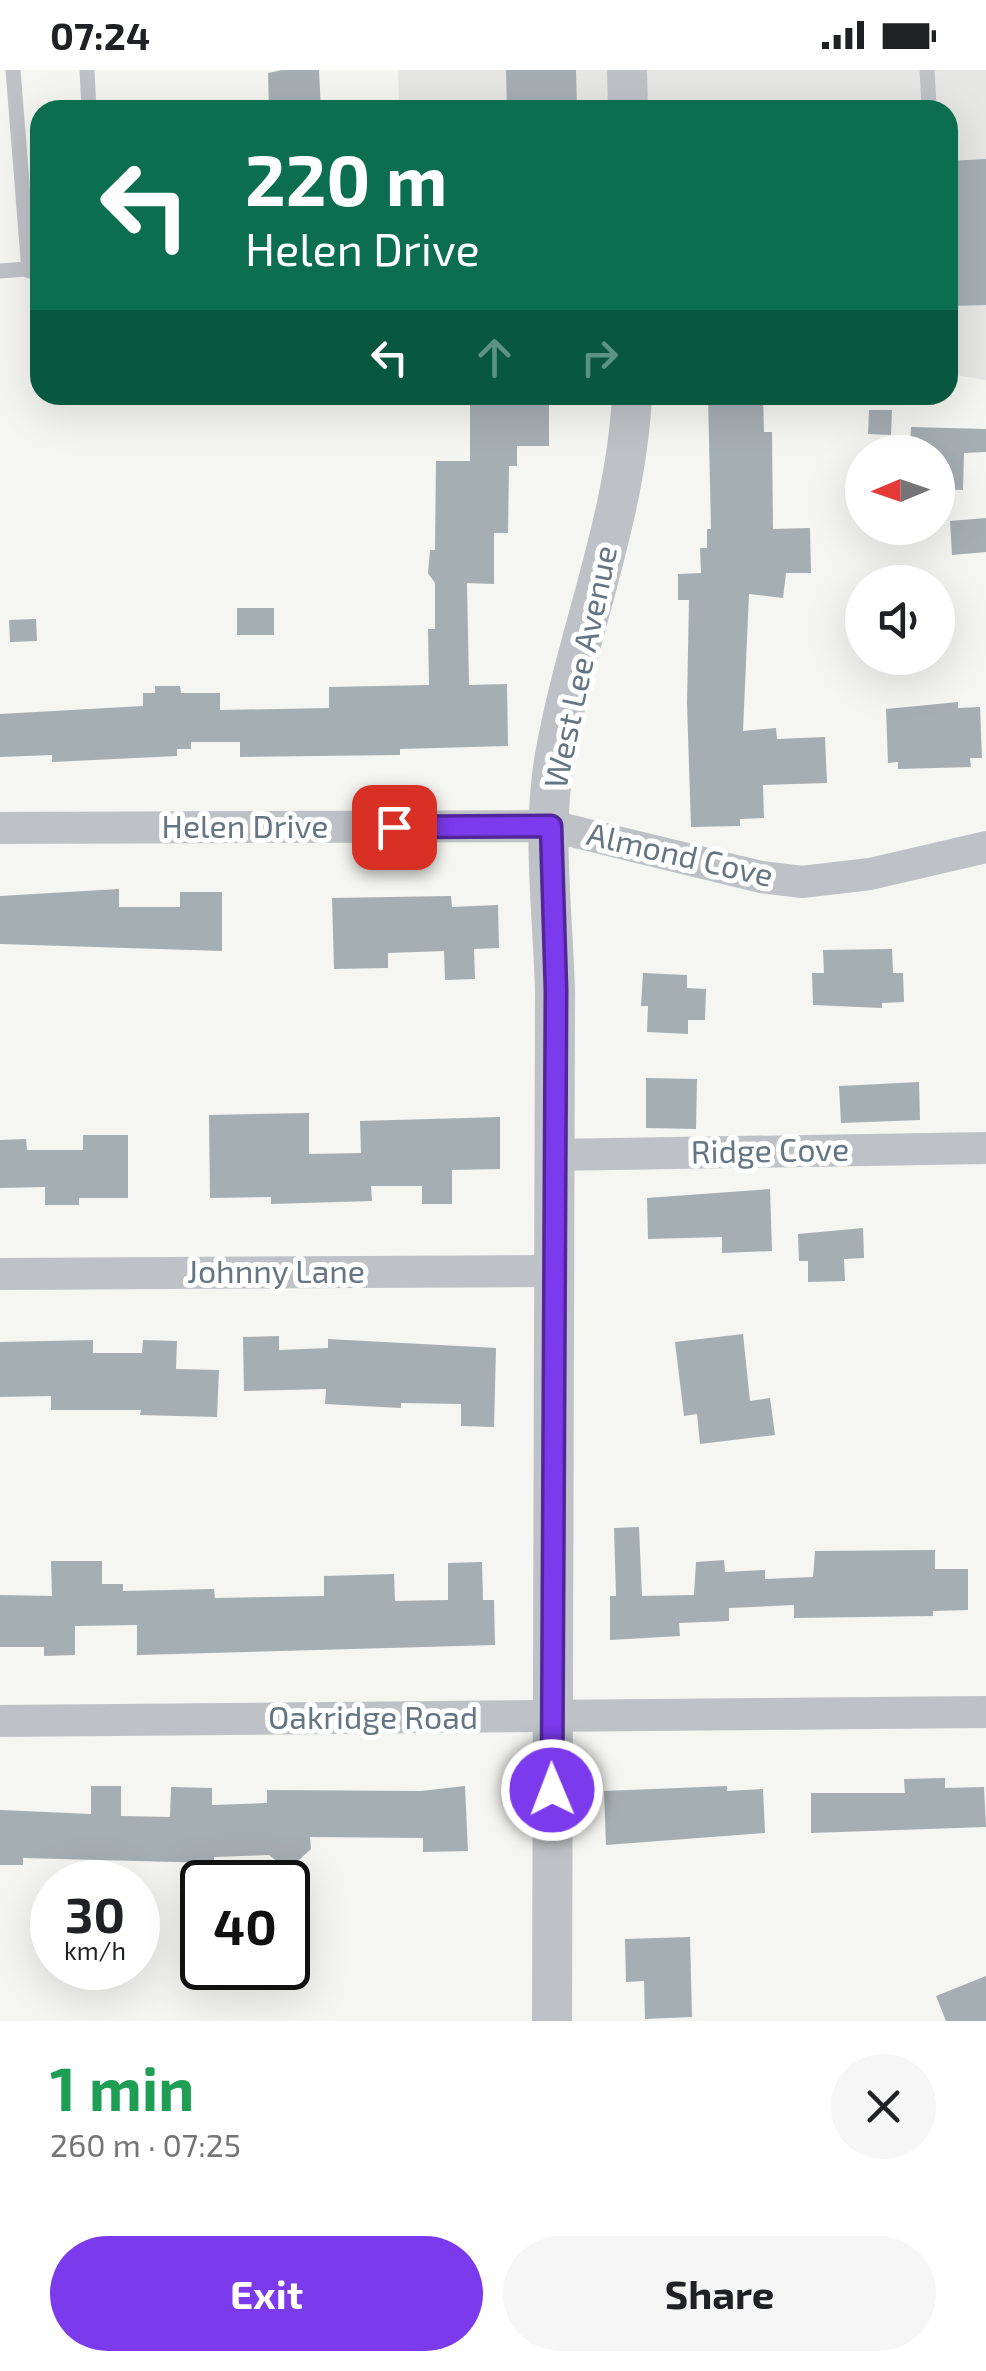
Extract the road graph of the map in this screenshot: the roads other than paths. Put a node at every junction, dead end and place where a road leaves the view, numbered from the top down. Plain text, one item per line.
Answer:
1 (13, 70) edge
2 (87, 70) edge
3 (627, 70) edge
4 (927, 70) edge
5 (88, 100) edge
6 (628, 100) edge
7 (929, 100) edge
8 (30, 231) edge
9 (30, 269) edge
10 (0, 272) edge
11 (631, 405) edge
12 (551, 826) junction
13 (0, 828) edge
14 (986, 848) edge
15 (986, 1148) edge
16 (554, 1155) junction
17 (552, 1271) junction
18 (0, 1274) edge
19 (986, 1712) edge
20 (551, 1718) junction
21 (0, 1720) edge
22 (552, 2021) edge

1 - 8 lane
2 - 5 lane
3 - 6 street
4 - 7 lane
9 - 10 lane
11 - 12 street, West Lee Avenue
12 - 13 street, Helen Drive
12 - 14 street, Almond Cove
12 - 16 street, West Lee Avenue
15 - 16 street, Ridge Cove
16 - 17 street, West Lee Avenue
17 - 18 street, Johnny Lane
17 - 20 street, West Lee Avenue
19 - 20 street, Oakridge Road
20 - 21 street, Oakridge Road
20 - 22 street, West Lee Avenue

